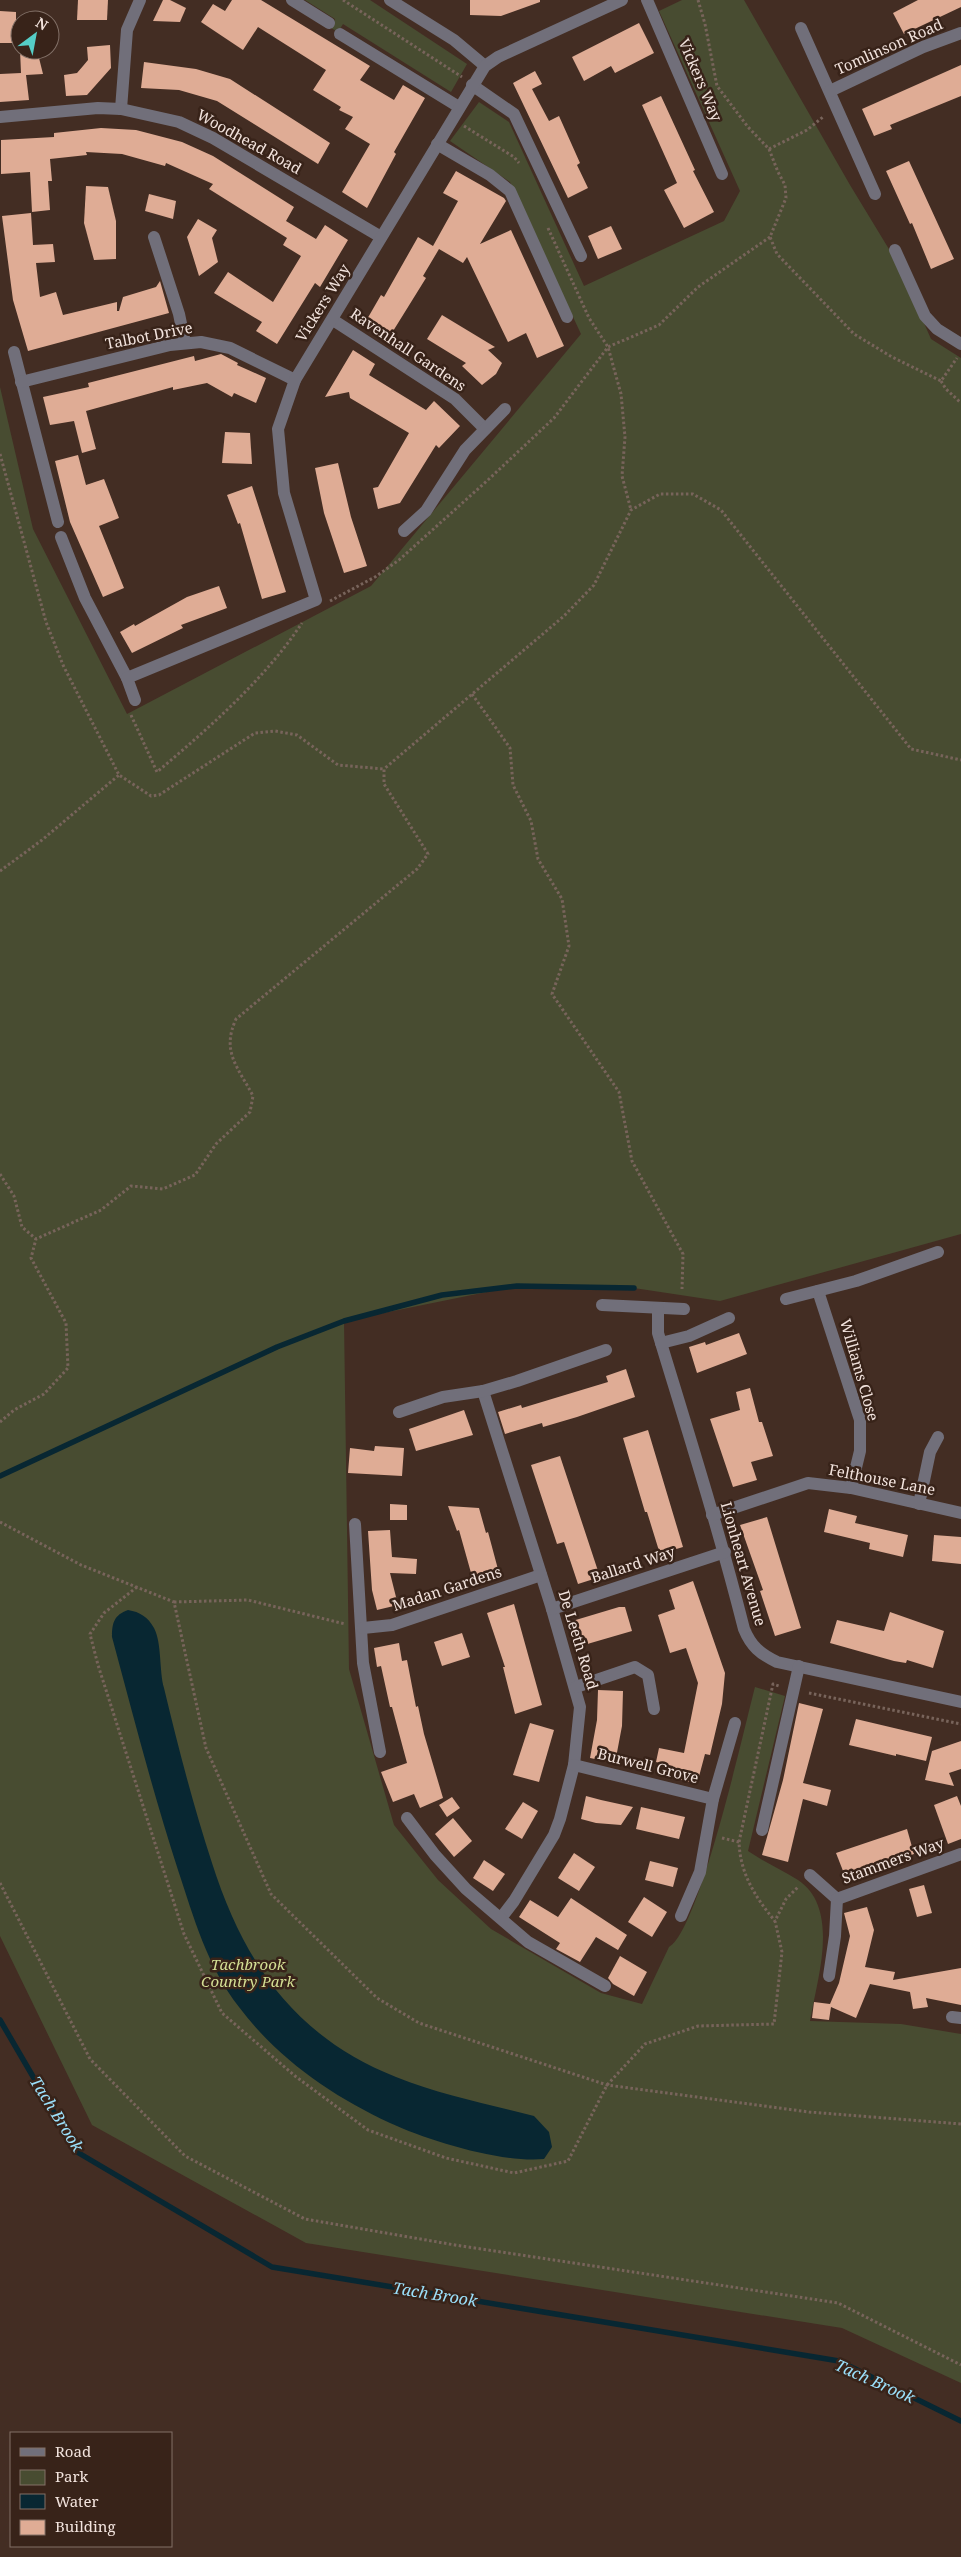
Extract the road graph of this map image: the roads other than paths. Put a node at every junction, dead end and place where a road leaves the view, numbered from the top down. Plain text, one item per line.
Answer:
1 (140, 0) edge
2 (292, 0) edge
3 (390, 0) edge
4 (622, 0) edge
5 (648, 0) edge
6 (329, 23) dead end
7 (801, 28) dead end
8 (961, 33) edge
9 (340, 34) dead end
10 (485, 66) junction
11 (472, 85) junction
12 (830, 91) junction
13 (459, 107) junction
14 (121, 109) junction
15 (0, 117) edge
16 (437, 144) junction
17 (722, 174) dead end
18 (875, 194) dead end
19 (154, 237) dead end
20 (381, 238) junction
21 (896, 250) dead end
22 (581, 256) dead end
23 (567, 318) dead end
24 (334, 320) junction
25 (185, 344) junction
26 (961, 344) edge
27 (14, 352) dead end
28 (295, 380) junction
29 (21, 382) junction
30 (505, 409) dead end
31 (485, 429) junction
32 (58, 522) dead end
33 (404, 531) dead end
34 (61, 537) dead end
35 (127, 678) junction
36 (135, 700) dead end
37 (938, 1252) dead end
38 (818, 1291) junction
39 (786, 1299) dead end
40 (602, 1305) dead end
41 (658, 1308) junction
42 (684, 1309) dead end
43 (729, 1318) dead end
44 (661, 1343) junction
45 (606, 1350) dead end
46 (483, 1391) junction
47 (399, 1412) dead end
48 (938, 1437) dead end
49 (850, 1488) junction
50 (919, 1504) junction
51 (961, 1513) edge
52 (712, 1515) junction
53 (355, 1524) dead end
54 (725, 1552) junction
55 (541, 1575) junction
56 (552, 1609) junction
57 (363, 1628) junction
58 (799, 1666) junction
59 (576, 1686) junction
60 (961, 1702) edge
61 (654, 1709) dead end
62 (735, 1723) dead end
63 (380, 1752) dead end
64 (574, 1765) junction
65 (713, 1800) junction
66 (407, 1818) dead end
67 (762, 1830) dead end
68 (961, 1854) edge
69 (810, 1875) road end
70 (837, 1900) junction
71 (681, 1916) dead end
72 (501, 1918) junction
73 (829, 1976) dead end
74 (605, 1986) dead end

1 - 14 street
2 - 6 street
3 - 10 street
4 - 10 street, Vickers Way
5 - 17 street, Vickers Way
7 - 12 street, Tomlinson Road
8 - 12 street, Tomlinson Road
9 - 13 street
10 - 11 street, Vickers Way
11 - 13 street, Vickers Way
11 - 22 street
12 - 18 street, Tomlinson Road
13 - 16 street, Vickers Way
14 - 15 street, Woodhead Road
14 - 20 street, Woodhead Road
16 - 20 street, Vickers Way
16 - 23 street
19 - 25 street
20 - 24 street, Vickers Way
21 - 26 street
24 - 28 street, Vickers Way
24 - 31 street, Ravenhall Gardens
25 - 28 street, Talbot Drive
25 - 29 street, Talbot Drive
27 - 29 street
28 - 35 street, Vickers Way
29 - 32 street
30 - 31 street
31 - 33 street
34 - 35 street
35 - 36 street
37 - 38 street
38 - 39 street
38 - 49 street, Williams Close
40 - 41 street
41 - 42 street
41 - 44 street, Lionheart Avenue
43 - 44 street
44 - 52 street, Lionheart Avenue
45 - 46 street
46 - 47 street
46 - 55 street, De Leeth Road
48 - 50 street
49 - 50 street, Felthouse Lane
49 - 52 street, Felthouse Lane
50 - 51 street, Felthouse Lane
52 - 54 street, Lionheart Avenue
53 - 57 street
54 - 56 street, Ballard Way
54 - 58 street, Lionheart Avenue
55 - 56 street, De Leeth Road
55 - 57 street, Madan Gardens
56 - 59 street, De Leeth Road
57 - 63 street
58 - 60 street, Lionheart Avenue
58 - 67 street
59 - 61 street
59 - 64 street, De Leeth Road
62 - 65 street, Burwell Grove
64 - 65 street, Burwell Grove
64 - 72 street, De Leeth Road
65 - 71 street, Burwell Grove
66 - 72 street
68 - 70 street, Stammers Way
69 - 70 street, Stammers Way
70 - 73 street, Stammers Way
72 - 74 street

